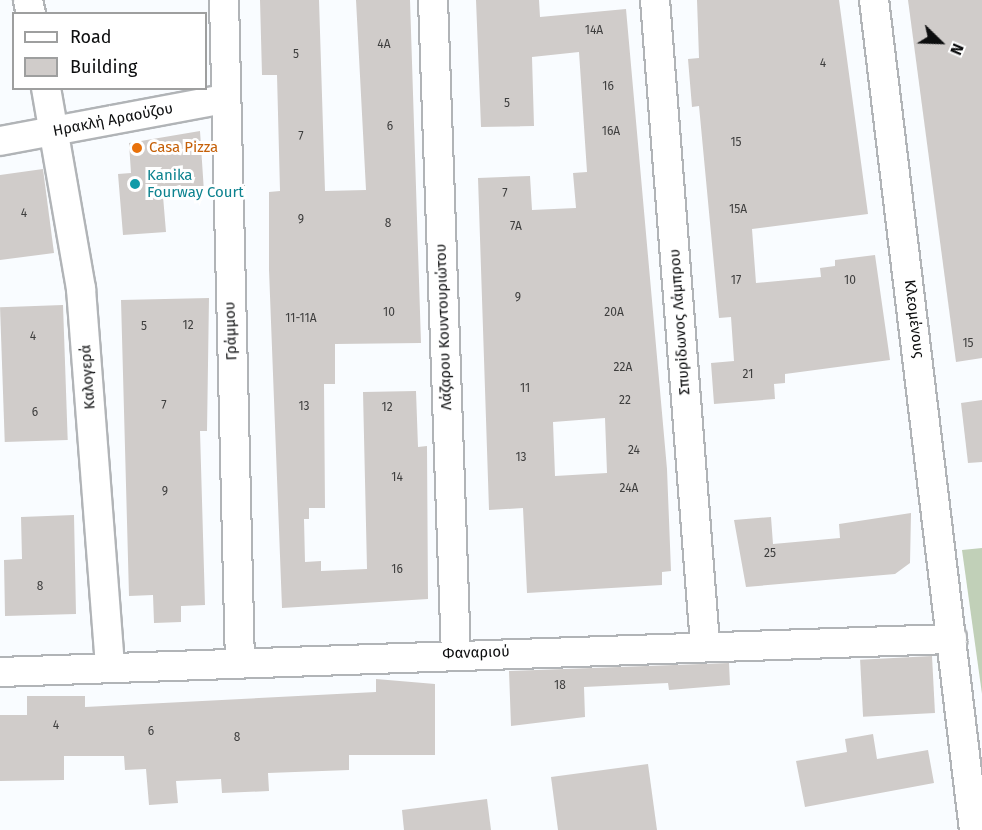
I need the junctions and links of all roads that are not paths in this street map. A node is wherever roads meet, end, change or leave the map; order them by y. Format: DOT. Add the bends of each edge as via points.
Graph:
graph roads {
  1 [pos="224,0"];
  2 [pos="433,0"];
  3 [pos="655,0"];
  4 [pos="874,0"];
  5 [pos="46,90"];
  6 [pos="225,99"];
  7 [pos="54,132"];
  8 [pos="0,141"];
  9 [pos="952,639"];
  10 [pos="705,644"];
  11 [pos="456,654"];
  12 [pos="240,662"];
  13 [pos="110,667"];
  14 [pos="0,672"];
  15 [pos="974,830"];
  1 -- 6 [label="street, Γράμμου"];
  2 -- 11 [label="street, Λάζαρου Κουντουριώτου"];
  3 -- 10 [label="street, Σπυρίδωνος Λάμπρου"];
  4 -- 9 [label="street, Κλεομένους"];
  5 -- 7 [label="street, Καλογερά"];
  6 -- 7 [label="street, Ηρακλή Αραούζου"];
  6 -- 12 [label="street, Γράμμου"];
  7 -- 8 [label="street, Ηρακλή Αραούζου"];
  7 -- 13 [label="street, Καλογερά" via="81,289"];
  9 -- 10 [label="street, Φαναριού"];
  9 -- 15 [label="street, Κλεομένους"];
  10 -- 11 [label="street, Φαναριού"];
  11 -- 12 [label="street, Φαναριού"];
  12 -- 13 [label="street, Φαναριού"];
  13 -- 14 [label="street, Φαναριού"];
}
